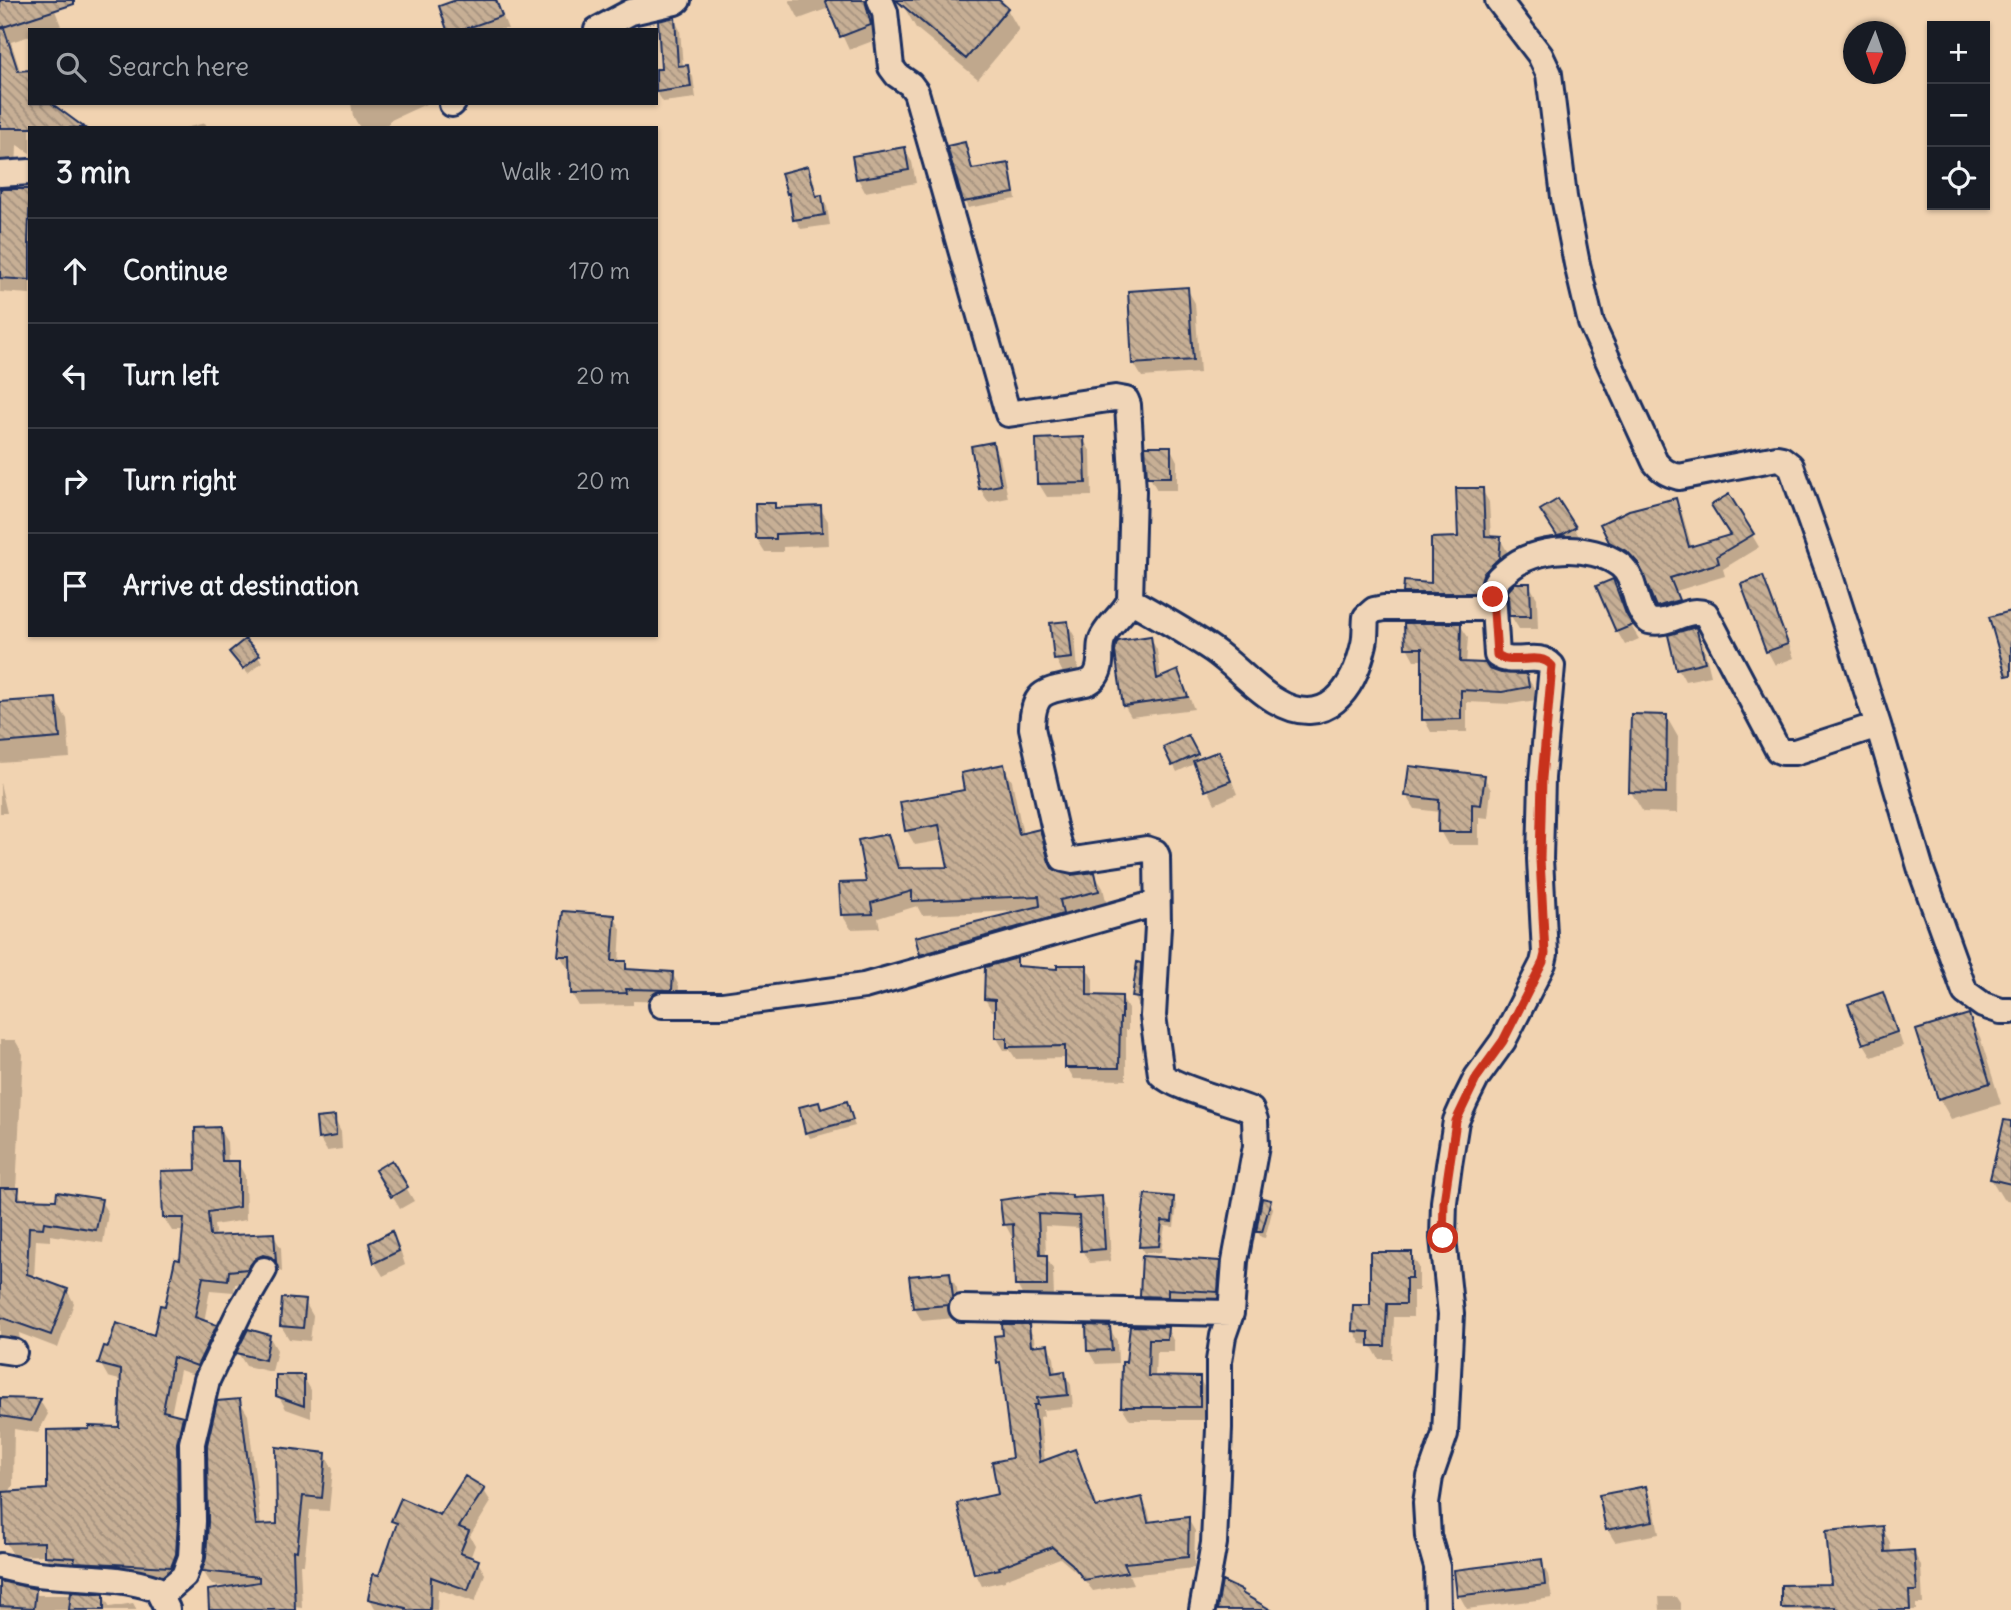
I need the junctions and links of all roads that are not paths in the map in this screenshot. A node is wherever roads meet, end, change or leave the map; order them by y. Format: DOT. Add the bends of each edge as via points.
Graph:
graph roads {
  1 [pos="678,0"];
  2 [pos="880,0"];
  3 [pos="1498,0"];
  4 [pos="601,28"];
  5 [pos="28,172"];
  6 [pos="0,174"];
  7 [pos="1130,600"];
  8 [pos="1494,608"];
  9 [pos="1878,725"];
  10 [pos="1157,903"];
  11 [pos="662,1005"];
  12 [pos="2011,1011"];
  13 [pos="264,1270"];
  14 [pos="962,1308"];
  15 [pos="1231,1313"];
  16 [pos="0,1566"];
  17 [pos="164,1603"];
  18 [pos="1202,1610"];
  19 [pos="1438,1610"];
  1 -- 4 [label="street" via="631,12"];
  2 -- 7 [label="street" via="891,67 916,92 1008,414 1126,400 1133,491"];
  3 -- 9 [label="street" via="1549,74 1564,197 1591,323 1655,462 1669,475 1679,477 1777,458 1791,466"];
  5 -- 6 [label="street"];
  7 -- 8 [label="street" via="1214,650 1274,700 1308,712 1329,706 1351,683 1364,643 1366,617 1374,610"];
  7 -- 10 [label="street" via="1103,636 1096,677 1090,683 1046,691 1037,700 1032,728 1063,858 1151,849 1157,856"];
  8 -- 9 [label="street" via="1493,587 1498,578 1524,558 1543,552 1581,551 1609,559 1628,572 1649,621 1657,623 1690,612 1706,614 1778,750 1795,752"];
  8 -- 19 [label="street" via="1497,655 1509,660 1543,659 1552,666 1540,859 1545,954 1503,1041 1477,1077 1456,1121 1444,1202 1451,1314 1445,1434 1426,1503 1427,1536 1437,1567"];
  9 -- 12 [label="street" via="1921,870 1965,992 1983,1005"];
  10 -- 11 [label="street" via="864,986 723,1005"];
  10 -- 15 [label="street" via="1153,1016 1161,1074 1169,1081 1251,1110 1255,1119 1256,1146"];
  13 -- 17 [label="street" via="206,1380 192,1443 191,1557 184,1576"];
  14 -- 15 [label="street"];
  15 -- 18 [label="street" via="1219,1361 1214,1542"];
  16 -- 17 [label="street" via="139,1583 158,1589"];
}
